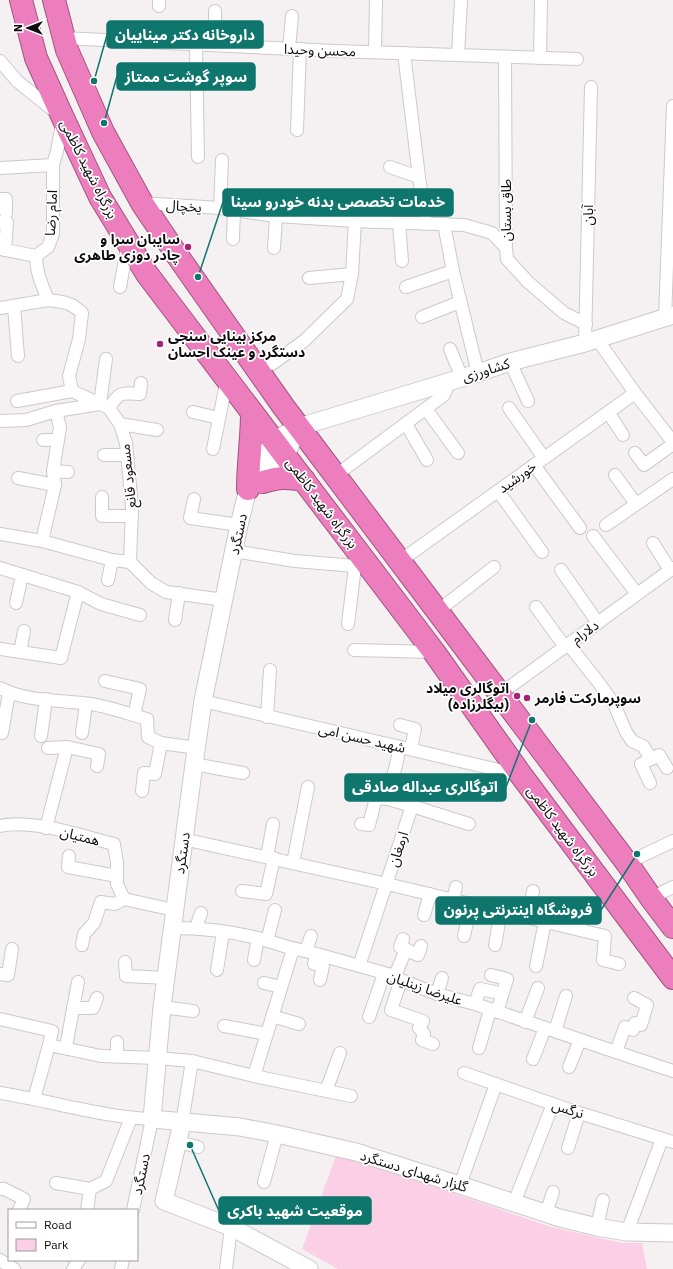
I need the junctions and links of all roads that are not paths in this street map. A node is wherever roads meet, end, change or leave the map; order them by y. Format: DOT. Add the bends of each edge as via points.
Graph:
graph roads {
  1 [pos="21,0"];
  2 [pos="54,0"];
  3 [pos="376,0"];
  4 [pos="461,0"];
  5 [pos="541,0"];
  6 [pos="215,11"];
  7 [pos="292,16"];
  8 [pos="63,38"];
  9 [pos="196,44"];
  10 [pos="214,45"];
  11 [pos="294,49"];
  12 [pos="375,52"];
  13 [pos="404,53"];
  14 [pos="458,55"];
  15 [pos="505,57"];
  16 [pos="540,58"];
  17 [pos="577,59"];
  18 [pos="0,60"];
  19 [pos="591,86"];
  20 [pos="673,106"];
  21 [pos="63,118"];
  22 [pos="297,130"];
  23 [pos="198,157"];
  24 [pos="222,160"];
  25 [pos="53,166"];
  26 [pos="390,167"];
  27 [pos="0,168"];
  28 [pos="419,177"];
  29 [pos="0,199"];
  30 [pos="374,201"];
  31 [pos="142,203"];
  32 [pos="220,208"];
  33 [pos="234,210"];
  34 [pos="276,216"];
  35 [pos="3,217"];
  36 [pos="355,222"];
  37 [pos="372,222"];
  38 [pos="399,223"];
  39 [pos="426,224"];
  40 [pos="444,224"];
  41 [pos="233,239"];
  42 [pos="128,243"];
  43 [pos="274,248"];
  44 [pos="506,248"];
  45 [pos="3,250"];
  46 [pos="36,256"];
  47 [pos="402,260"];
  48 [pos="453,271"];
  49 [pos="352,274"];
  50 [pos="308,277"];
  51 [pos="406,287"];
  52 [pos="120,288"];
  53 [pos="48,300"];
  54 [pos="460,302"];
  55 [pos="14,306"];
  56 [pos="0,308"];
  57 [pos="669,316"];
  58 [pos="422,317"];
  59 [pos="586,324"];
  60 [pos="591,341"];
  61 [pos="450,349"];
  62 [pos="18,356"];
  63 [pos="106,359"];
  64 [pos="510,362"];
  65 [pos="272,364"];
  66 [pos="478,373"];
  67 [pos="227,379"];
  68 [pos="456,379"];
  69 [pos="140,383"];
  70 [pos="72,391"];
  71 [pos="635,393"];
  72 [pos="17,401"];
  73 [pos="528,401"];
  74 [pos="104,406"];
  75 [pos="509,408"];
  76 [pos="426,409"];
  77 [pos="56,411"];
  78 [pos="193,412"];
  79 [pos="608,412"];
  80 [pos="252,413"];
  81 [pos="218,418"];
  82 [pos="0,421"];
  83 [pos="120,424"];
  84 [pos="406,424"];
  85 [pos="300,427"];
  86 [pos="157,430"];
  87 [pos="623,435"];
  88 [pos="43,440"];
  89 [pos="58,440"];
  90 [pos="673,443"];
  91 [pos="280,448"];
  92 [pos="212,449"];
  93 [pos="458,453"];
  94 [pos="636,453"];
  95 [pos="104,455"];
  96 [pos="127,455"];
  97 [pos="427,460"];
  98 [pos="539,462"];
  99 [pos="53,471"];
  100 [pos="68,472"];
  101 [pos="615,475"];
  102 [pos="336,476"];
  103 [pos="18,478"];
  104 [pos="673,479"];
  105 [pos="304,480"];
  106 [pos="55,485"];
  107 [pos="252,490"];
  108 [pos="498,491"];
  109 [pos="102,497"];
  110 [pos="194,499"];
  111 [pos="636,504"];
  112 [pos="132,516"];
  113 [pos="239,525"];
  114 [pos="606,525"];
  115 [pos="580,528"];
  116 [pos="0,534"];
  117 [pos="593,536"];
  118 [pos="42,540"];
  119 [pos="653,543"];
  120 [pos="234,551"];
  121 [pos="542,552"];
  122 [pos="112,560"];
  123 [pos="400,561"];
  124 [pos="130,562"];
  125 [pos="360,563"];
  126 [pos="494,567"];
  127 [pos="0,568"];
  128 [pos="671,569"];
  129 [pos="561,570"];
  130 [pos="22,575"];
  131 [pos="108,580"];
  132 [pos="78,592"];
  133 [pos="179,593"];
  134 [pos="637,594"];
  135 [pos="224,600"];
  136 [pos="16,603"];
  137 [pos="536,607"];
  138 [pos="438,611"];
  139 [pos="140,615"];
  140 [pos="175,620"];
  141 [pos="598,623"];
  142 [pos="348,624"];
  143 [pos="24,631"];
  144 [pos="566,646"];
  145 [pos="0,649"];
  146 [pos="354,650"];
  147 [pos="20,652"];
  148 [pos="434,652"];
  149 [pos="270,670"];
  150 [pos="105,681"];
  151 [pos="5,691"];
  152 [pos="500,694"];
  153 [pos="46,699"];
  154 [pos="203,701"];
  155 [pos="86,704"];
  156 [pos="134,716"];
  157 [pos="267,717"];
  158 [pos="400,725"];
  159 [pos="2,733"];
  160 [pos="82,733"];
  161 [pos="41,736"];
  162 [pos="161,743"];
  163 [pos="67,747"];
  164 [pos="48,748"];
  165 [pos="406,748"];
  166 [pos="195,756"];
  167 [pos="651,759"];
  168 [pos="96,766"];
  169 [pos="668,768"];
  170 [pos="243,773"];
  171 [pos="521,775"];
  172 [pos="650,783"];
  173 [pos="308,787"];
  174 [pos="142,791"];
  175 [pos="388,799"];
  176 [pos="412,806"];
  177 [pos="273,824"];
  178 [pos="361,824"];
  179 [pos="469,824"];
  180 [pos="5,825"];
  181 [pos="46,828"];
  182 [pos="184,839"];
  183 [pos="673,841"];
  184 [pos="69,856"];
  185 [pos="270,857"];
  186 [pos="293,862"];
  187 [pos="627,863"];
  188 [pos="117,876"];
  189 [pos="387,884"];
  190 [pos="456,886"];
  191 [pos="673,887"];
  192 [pos="242,891"];
  193 [pos="533,891"];
  194 [pos="430,894"];
  195 [pos="651,898"];
  196 [pos="124,899"];
  197 [pos="453,900"];
  198 [pos="471,904"];
  199 [pos="174,910"];
  200 [pos="275,910"];
  201 [pos="501,911"];
  202 [pos="201,913"];
  203 [pos="424,915"];
  204 [pos="527,917"];
  205 [pos="545,922"];
  206 [pos="673,927"];
  207 [pos="172,928"];
  208 [pos="196,928"];
  209 [pos="223,932"];
  210 [pos="311,936"];
  211 [pos="464,936"];
  212 [pos="263,939"];
  213 [pos="82,945"];
  214 [pos="421,946"];
  215 [pos="495,946"];
  216 [pos="12,949"];
  217 [pos="294,949"];
  218 [pos="311,952"];
  219 [pos="254,960"];
  220 [pos="125,962"];
  221 [pos="619,964"];
  222 [pos="359,966"];
  223 [pos="536,966"];
  224 [pos="217,970"];
  225 [pos="0,974"];
  226 [pos="491,975"];
  227 [pos="393,977"];
  228 [pos="166,978"];
  229 [pos="442,978"];
  230 [pos="673,978"];
  231 [pos="320,980"];
  232 [pos="78,982"];
  233 [pos="264,983"];
  234 [pos="281,987"];
  235 [pos="538,988"];
  236 [pos="495,992"];
  237 [pos="437,994"];
  238 [pos="566,996"];
  239 [pos="97,998"];
  240 [pos="634,998"];
  241 [pos="475,1004"];
  242 [pos="162,1007"];
  243 [pos="73,1008"];
  244 [pos="193,1011"];
  245 [pos="493,1011"];
  246 [pos="272,1016"];
  247 [pos="369,1017"];
  248 [pos="0,1019"];
  249 [pos="525,1022"];
  250 [pos="299,1024"];
  251 [pos="224,1026"];
  252 [pos="550,1030"];
  253 [pos="267,1034"];
  254 [pos="580,1040"];
  255 [pos="117,1042"];
  256 [pos="433,1044"];
  257 [pos="49,1045"];
  258 [pos="66,1047"];
  259 [pos="479,1048"];
  260 [pos="616,1052"];
  261 [pos="340,1053"];
  262 [pos="117,1055"];
  263 [pos="157,1058"];
  264 [pos="533,1058"];
  265 [pos="192,1061"];
  266 [pos="569,1067"];
  267 [pos="673,1070"];
  268 [pos="464,1073"];
  269 [pos="254,1076"];
  270 [pos="496,1084"];
  271 [pos="326,1091"];
  272 [pos="0,1094"];
  273 [pos="351,1096"];
  274 [pos="34,1099"];
  275 [pos="552,1104"];
  276 [pos="579,1113"];
  277 [pos="131,1118"];
  278 [pos="152,1119"];
  279 [pos="182,1123"];
  280 [pos="277,1134"];
  281 [pos="667,1140"];
  282 [pos="178,1142"];
  283 [pos="198,1147"];
  284 [pos="568,1148"];
  285 [pos="264,1182"];
  286 [pos="56,1183"];
  287 [pos="460,1185"];
  288 [pos="0,1189"];
  289 [pos="90,1189"];
  290 [pos="552,1192"];
  291 [pos="603,1200"];
  292 [pos="514,1203"];
  293 [pos="19,1209"];
  294 [pos="87,1209"];
  295 [pos="133,1209"];
  296 [pos="546,1214"];
  297 [pos="231,1227"];
  298 [pos="598,1227"];
  299 [pos="627,1232"];
  300 [pos="673,1233"];
  301 [pos="0,1260"];
  302 [pos="14,1269"];
  303 [pos="226,1269"];
  304 [pos="309,1269"];
  1 -- 21 [label="highway, بزرگراه شهید کاظمی" via="36,58"];
  2 -- 8 [label="highway, بزرگراه شهید کاظمی"];
  3 -- 12 [label="street"];
  4 -- 14 [label="street"];
  5 -- 16 [label="street"];
  6 -- 10 [label="street"];
  7 -- 11 [label="street"];
  8 -- 9 [label="street, محسن وحیدا"];
  8 -- 31 [label="highway, بزرگراه شهید کاظمی" via="103,132"];
  9 -- 10 [label="street, محسن وحیدا"];
  9 -- 23 [label="street"];
  10 -- 11 [label="street, محسن وحیدا"];
  11 -- 12 [label="street, محسن وحیدا"];
  11 -- 22 [label="street"];
  12 -- 13 [label="street, محسن وحیدا"];
  13 -- 14 [label="street, محسن وحیدا"];
  13 -- 28 [label="street"];
  14 -- 15 [label="street, محسن وحیدا"];
  15 -- 16 [label="street, محسن وحیدا"];
  15 -- 44 [label="street, طاق بستان"];
  16 -- 17 [label="street, محسن وحیدا"];
  18 -- 21 [label="street" via="17,81"];
  19 -- 59 [label="street, آبان"];
  20 -- 57 [label="street"];
  21 -- 25 [label="street, امام رضا"];
  21 -- 42 [label="highway, بزرگراه شهید کاظمی" via="100,197"];
  24 -- 32 [label="street"];
  25 -- 27 [label="street"];
  25 -- 46 [label="street, امام رضا" via="53,234 48,248"];
  26 -- 28 [label="street"];
  28 -- 39 [label="street"];
  29 -- 35 [label="street" via="6,199"];
  30 -- 37 [label="street"];
  31 -- 32 [label="street, یخچال"];
  31 -- 85 [label="highway, بزرگراه شهید کاظمی"];
  32 -- 33 [label="street, یخچال"];
  33 -- 34 [label="street, یخچال"];
  33 -- 41 [label="street"];
  34 -- 36 [label="street, یخچال"];
  34 -- 43 [label="street"];
  35 -- 45 [label="street" via="7,222"];
  36 -- 37 [label="street, یخچال"];
  36 -- 49 [label="street"];
  37 -- 38 [label="street, یخچال"];
  38 -- 39 [label="street, یخچال"];
  38 -- 47 [label="street"];
  39 -- 40 [label="street, یخچال"];
  40 -- 44 [label="street, یخچال" via="464,225 492,233"];
  40 -- 48 [label="street"];
  42 -- 52 [label="street"];
  42 -- 67 [label="highway, بزرگراه شهید کاظمی" via="147,274"];
  44 -- 59 [label="street, طاق بستان" via="507,259 528,282 564,314"];
  45 -- 46 [label="street"];
  46 -- 53 [label="street, امام رضا" via="39,278"];
  48 -- 51 [label="street"];
  48 -- 54 [label="street"];
  49 -- 50 [label="street"];
  49 -- 65 [label="street" via="347,299 304,341"];
  53 -- 55 [label="street"];
  53 -- 70 [label="street" via="75,306 82,313 79,339 69,376"];
  54 -- 58 [label="street"];
  54 -- 66 [label="street"];
  55 -- 56 [label="street"];
  55 -- 62 [label="street"];
  57 -- 60 [label="street, کشاورزی"];
  59 -- 60 [label="street, آبان"];
  60 -- 64 [label="street, کشاورزی"];
  60 -- 71 [label="street"];
  61 -- 68 [label="street"];
  63 -- 74 [label="street"];
  64 -- 66 [label="street, کشاورزی"];
  64 -- 73 [label="street"];
  66 -- 68 [label="street, کشاورزی"];
  67 -- 80 [label="highway, بزرگراه شهید کاظمی"];
  67 -- 81 [label="street"];
  68 -- 76 [label="street" via="444,395"];
  68 -- 85 [label="street, کشاورزی"];
  69 -- 74 [label="street" via="140,394 124,393"];
  70 -- 72 [label="street"];
  70 -- 74 [label="street"];
  71 -- 79 [label="street, خورشید"];
  71 -- 90 [label="street"];
  74 -- 77 [label="street"];
  74 -- 83 [label="street, مسعود قانع"];
  75 -- 98 [label="street"];
  76 -- 84 [label="street"];
  76 -- 93 [label="street"];
  77 -- 82 [label="street" via="26,420"];
  77 -- 89 [label="street" via="60,427"];
  78 -- 81 [label="street"];
  79 -- 87 [label="street"];
  79 -- 98 [label="street, خورشید"];
  80 -- 91 [label="highway, بزرگراه شهید کاظمی"];
  80 -- 107 [label="highway" via="248,464"];
  81 -- 92 [label="street"];
  83 -- 86 [label="street"];
  83 -- 96 [label="street, مسعود قانع"];
  84 -- 97 [label="street"];
  84 -- 102 [label="street"];
  85 -- 91 [label="street, دستگرد"];
  85 -- 102 [label="highway, بزرگراه شهید کاظمی"];
  88 -- 89 [label="street"];
  89 -- 99 [label="street"];
  90 -- 94 [label="street" via="644,465"];
  91 -- 105 [label="highway, بزرگراه شهید کاظمی"];
  91 -- 107 [label="street, دستگرد" via="262,459"];
  95 -- 96 [label="street"];
  96 -- 112 [label="street, مسعود قانع"];
  98 -- 108 [label="street, خورشید"];
  98 -- 115 [label="street"];
  99 -- 100 [label="street"];
  99 -- 106 [label="street"];
  101 -- 111 [label="street"];
  102 -- 123 [label="highway, بزرگراه شهید کاظمی"];
  103 -- 106 [label="street"];
  104 -- 111 [label="street"];
  105 -- 107 [label="highway" via="278,478"];
  105 -- 125 [label="highway, بزرگراه شهید کاظمی"];
  106 -- 118 [label="street"];
  107 -- 113 [label="street, دستگرد"];
  108 -- 121 [label="street"];
  108 -- 123 [label="street, خورشید"];
  109 -- 112 [label="street" via="102,516"];
  110 -- 113 [label="street" via="190,518"];
  111 -- 114 [label="street"];
  112 -- 124 [label="street, مسعود قانع"];
  113 -- 120 [label="street, دستگرد"];
  116 -- 118 [label="street"];
  117 -- 134 [label="street"];
  118 -- 122 [label="street"];
  119 -- 128 [label="street, دلارام"];
  120 -- 125 [label="street" via="295,561"];
  120 -- 135 [label="street, دستگرد"];
  122 -- 124 [label="street"];
  122 -- 131 [label="street"];
  123 -- 138 [label="highway, بزرگراه شهید کاظمی"];
  124 -- 133 [label="street" via="151,583 166,592"];
  125 -- 142 [label="street"];
  125 -- 148 [label="highway, بزرگراه شهید کاظمی"];
  126 -- 138 [label="street"];
  127 -- 130 [label="street"];
  128 -- 134 [label="street, دلارام"];
  129 -- 141 [label="street"];
  130 -- 132 [label="street"];
  130 -- 136 [label="street"];
  132 -- 139 [label="street" via="101,604"];
  132 -- 147 [label="street" via="61,658"];
  133 -- 135 [label="street"];
  133 -- 140 [label="street"];
  134 -- 141 [label="street, دلارام"];
  135 -- 154 [label="street, دستگرد"];
  137 -- 144 [label="street"];
  138 -- 152 [label="highway, بزرگراه شهید کاظمی"];
  141 -- 144 [label="street, دلارام"];
  143 -- 147 [label="street"];
  144 -- 152 [label="street, دلارام"];
  144 -- 167 [label="street" via="614,704 632,741 643,746"];
  145 -- 147 [label="street"];
  146 -- 148 [label="street"];
  148 -- 171 [label="highway, بزرگراه شهید کاظمی"];
  149 -- 157 [label="street"];
  150 -- 156 [label="street" via="140,689"];
  151 -- 153 [label="street"];
  151 -- 159 [label="street"];
  152 -- 187 [label="highway, بزرگراه شهید کاظمی"];
  153 -- 155 [label="street"];
  153 -- 161 [label="street"];
  154 -- 157 [label="street, شهید حسن امی"];
  154 -- 166 [label="street, دستگرد"];
  155 -- 156 [label="street"];
  155 -- 160 [label="street"];
  156 -- 162 [label="street" via="148,719 148,737"];
  157 -- 165 [label="street, شهید حسن امی"];
  158 -- 165 [label="street" via="415,728"];
  162 -- 166 [label="street"];
  162 -- 174 [label="street" via="155,774 144,773"];
  163 -- 164 [label="street"];
  163 -- 168 [label="street" via="98,754"];
  163 -- 181 [label="street"];
  165 -- 171 [label="street, شهید حسن امی"];
  165 -- 175 [label="street"];
  166 -- 170 [label="street"];
  166 -- 182 [label="street, دستگرد"];
  167 -- 169 [label="street" via="659,754"];
  167 -- 172 [label="street" via="641,764"];
  171 -- 230 [label="highway, بزرگراه شهید کاظمی"];
  173 -- 186 [label="street"];
  175 -- 176 [label="street"];
  175 -- 178 [label="street" via="376,798 369,825"];
  176 -- 179 [label="street"];
  176 -- 189 [label="street, ارمغان"];
  177 -- 185 [label="street"];
  180 -- 181 [label="street, همتیان"];
  181 -- 188 [label="street, همتیان" via="114,844"];
  182 -- 185 [label="street"];
  182 -- 199 [label="street, دستگرد"];
  183 -- 187 [label="street"];
  184 -- 188 [label="street" via="68,867"];
  185 -- 186 [label="street"];
  185 -- 192 [label="street" via="266,894"];
  186 -- 189 [label="street"];
  187 -- 195 [label="highway, بزرگراه شهید کاظمی"];
  188 -- 196 [label="street, همتیان" via="117,884"];
  189 -- 194 [label="street"];
  189 -- 222 [label="street, ارمغان"];
  190 -- 197 [label="street"];
  191 -- 195 [label="street"];
  193 -- 204 [label="street"];
  194 -- 197 [label="street"];
  194 -- 203 [label="street"];
  195 -- 206 [label="highway, بزرگراه شهید کاظمی"];
  196 -- 199 [label="street"];
  196 -- 213 [label="street" via="115,904 100,902 94,923 84,934"];
  197 -- 198 [label="street"];
  198 -- 201 [label="street" via="489,903"];
  198 -- 211 [label="street"];
  199 -- 207 [label="street, دستگرد"];
  200 -- 212 [label="street"];
  201 -- 204 [label="street"];
  201 -- 215 [label="street"];
  202 -- 208 [label="street"];
  204 -- 205 [label="street"];
  205 -- 221 [label="street" via="605,936 603,960"];
  205 -- 223 [label="street"];
  207 -- 208 [label="street, علیرضا زینلیان"];
  207 -- 228 [label="street, دستگرد"];
  208 -- 209 [label="street, علیرضا زینلیان"];
  209 -- 212 [label="street, علیرضا زینلیان"];
  209 -- 224 [label="street"];
  210 -- 218 [label="street"];
  212 -- 217 [label="street, علیرضا زینلیان"];
  212 -- 219 [label="street"];
  214 -- 227 [label="street" via="418,955 404,944"];
  216 -- 225 [label="street" via="8,975"];
  217 -- 218 [label="street, علیرضا زینلیان"];
  217 -- 234 [label="street"];
  218 -- 222 [label="street, علیرضا زینلیان"];
  218 -- 231 [label="street" via="314,964 323,966"];
  220 -- 228 [label="street" via="126,976"];
  222 -- 227 [label="street, علیرضا زینلیان"];
  226 -- 245 [label="street" via="507,979"];
  227 -- 237 [label="street, علیرضا زینلیان"];
  227 -- 247 [label="street"];
  227 -- 256 [label="street" via="391,1010 423,1021 419,1028 424,1034 422,1040"];
  228 -- 242 [label="street, دستگرد"];
  229 -- 237 [label="street"];
  232 -- 243 [label="street"];
  233 -- 234 [label="street"];
  234 -- 246 [label="street"];
  235 -- 249 [label="street"];
  236 -- 241 [label="street" via="480,989"];
  237 -- 241 [label="street, علیرضا زینلیان"];
  238 -- 252 [label="street"];
  239 -- 243 [label="street" via="93,1008"];
  240 -- 260 [label="street" via="647,1005 641,1025 635,1023 634,1030 625,1027"];
  241 -- 245 [label="street, علیرضا زینلیان"];
  242 -- 244 [label="street"];
  242 -- 263 [label="street, دستگرد"];
  243 -- 258 [label="street"];
  245 -- 249 [label="street, علیرضا زینلیان"];
  245 -- 259 [label="street"];
  246 -- 250 [label="street"];
  246 -- 253 [label="street"];
  248 -- 257 [label="street" via="52,1031"];
  249 -- 252 [label="street, علیرضا زینلیان"];
  251 -- 253 [label="street"];
  252 -- 254 [label="street, علیرضا زینلیان"];
  252 -- 264 [label="street"];
  253 -- 269 [label="street"];
  254 -- 260 [label="street, علیرضا زینلیان"];
  254 -- 266 [label="street"];
  255 -- 262 [label="street"];
  257 -- 258 [label="street"];
  257 -- 274 [label="street"];
  258 -- 262 [label="street" via="101,1056"];
  260 -- 267 [label="street, علیرضا زینلیان"];
  261 -- 271 [label="street"];
  262 -- 263 [label="street"];
  263 -- 265 [label="street"];
  263 -- 278 [label="street, دستگرد"];
  265 -- 269 [label="street"];
  265 -- 279 [label="street"];
  268 -- 270 [label="street, نرگس"];
  269 -- 271 [label="street"];
  270 -- 275 [label="street, نرگس"];
  270 -- 287 [label="street"];
  271 -- 273 [label="street"];
  272 -- 274 [label="street"];
  274 -- 277 [label="street"];
  275 -- 276 [label="street, نرگس"];
  275 -- 292 [label="street"];
  276 -- 281 [label="street, نرگس"];
  276 -- 284 [label="street"];
  277 -- 278 [label="street"];
  277 -- 289 [label="street" via="106,1181"];
  278 -- 279 [label="street, گلزار شهدای دستگرد"];
  278 -- 295 [label="street, دستگرد"];
  279 -- 280 [label="street, گلزار شهدای دستگرد"];
  279 -- 282 [label="street"];
  280 -- 285 [label="street"];
  280 -- 287 [label="street, گلزار شهدای دستگرد" via="356,1152"];
  281 -- 299 [label="street"];
  282 -- 283 [label="street"];
  282 -- 297 [label="street, دستگرد" via="164,1201"];
  286 -- 289 [label="street"];
  287 -- 292 [label="street, گلزار شهدای دستگرد"];
  288 -- 293 [label="street" via="24,1199"];
  289 -- 294 [label="street"];
  290 -- 296 [label="street"];
  291 -- 298 [label="street"];
  292 -- 296 [label="street, گلزار شهدای دستگرد"];
  296 -- 298 [label="street, گلزار شهدای دستگرد"];
  297 -- 303 [label="street"];
  297 -- 304 [label="street, دستگرد"];
  298 -- 299 [label="street, گلزار شهدای دستگرد"];
  299 -- 300 [label="street, گلزار شهدای دستگرد"];
  301 -- 302 [label="street"];
}
